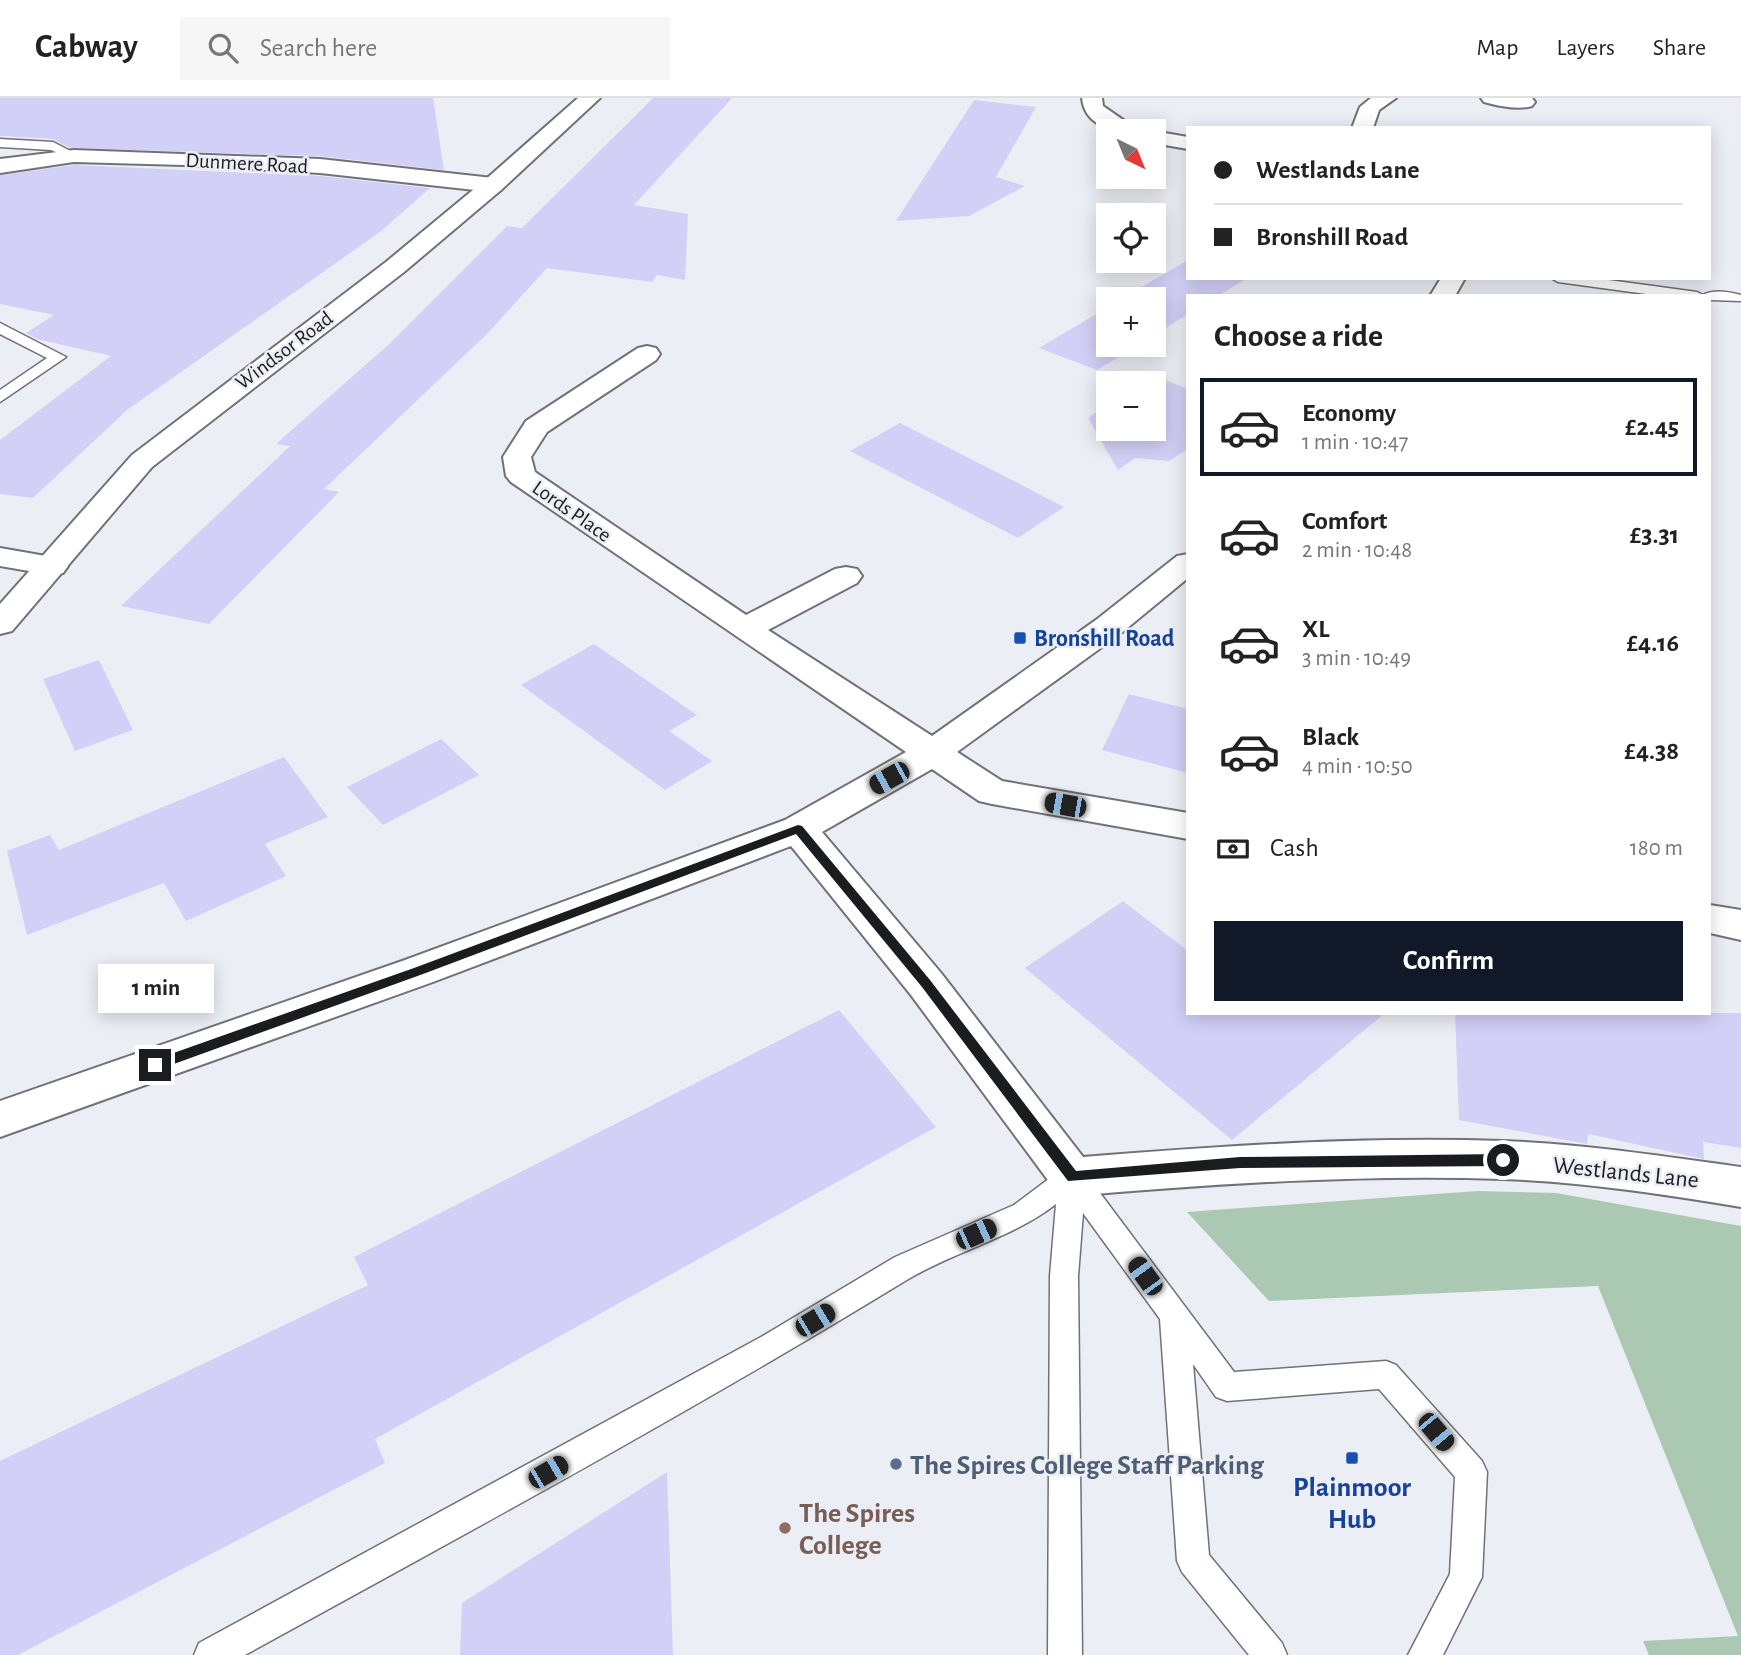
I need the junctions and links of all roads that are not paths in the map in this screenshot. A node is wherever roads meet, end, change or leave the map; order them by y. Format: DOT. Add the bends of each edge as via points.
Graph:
graph roads {
  1 [pos="590,98"];
  2 [pos="1092,98"];
  3 [pos="1385,98"];
  4 [pos="1491,98"];
  5 [pos="1524,106"];
  6 [pos="1107,119"];
  7 [pos="1363,126"];
  8 [pos="1166,139"];
  9 [pos="0,143"];
  10 [pos="1186,143"];
  11 [pos="74,156"];
  12 [pos="0,166"];
  13 [pos="493,185"];
  14 [pos="1573,280"];
  15 [pos="1682,294"];
  16 [pos="1711,296"];
  17 [pos="1736,298"];
  18 [pos="0,328"];
  19 [pos="647,355"];
  20 [pos="0,397"];
  21 [pos="0,557"];
  22 [pos="1186,565"];
  23 [pos="52,566"];
  24 [pos="846,576"];
  25 [pos="0,624"];
  26 [pos="744,629"];
  27 [pos="934,752"];
  28 [pos="1186,826"];
  29 [pos="798,829"];
  30 [pos="1711,919"];
  31 [pos="1741,925"];
  32 [pos="0,1119"];
  33 [pos="1073,1177"];
  34 [pos="1741,1186"];
  35 [pos="1174,1315"];
  36 [pos="771,1347"];
  37 [pos="211,1655"];
  38 [pos="1065,1655"];
  39 [pos="1270,1655"];
  40 [pos="1425,1655"];
  1 -- 13 [label="street, Windsor Road"];
  2 -- 6 [label="street" via="1093,108"];
  3 -- 7 [label="street" via="1370,107"];
  4 -- 5 [label="street"];
  8 -- 10 [label="street"];
  9 -- 11 [label="lane" via="53,146"];
  11 -- 12 [label="street, Dunmere Road"];
  11 -- 13 [label="street, Dunmere Road" via="320,166"];
  13 -- 23 [label="street, Windsor Road" via="395,267 142,461"];
  14 -- 15 [label="lane"];
  16 -- 17 [label="lane"];
  18 -- 20 [label="lane" via="58,356"];
  19 -- 26 [label="street, Lords Place" via="536,427 517,457 521,476"];
  21 -- 23 [label="street"];
  22 -- 27 [label="street" via="1108,627"];
  23 -- 25 [label="street, Windsor Road"];
  24 -- 26 [label="street"];
  26 -- 27 [label="street, Lords Place"];
  27 -- 28 [label="street, Lords Place" via="992,792"];
  27 -- 29 [label="street"];
  29 -- 32 [label="street" via="419,971"];
  29 -- 33 [label="street" via="926,984"];
  30 -- 31 [label="street"];
  33 -- 34 [label="street, Westlands Lane" via="1240,1163 1503,1160 1618,1169"];
  33 -- 35 [label="lane"];
  33 -- 36 [label="lane" via="1024,1213 905,1266"];
  33 -- 38 [label="lane" via="1064,1276"];
  35 -- 39 [label="lane" via="1193,1561"];
  35 -- 40 [label="lane" via="1227,1387 1386,1375 1471,1472 1466,1577"];
  36 -- 37 [label="lane"];
}
